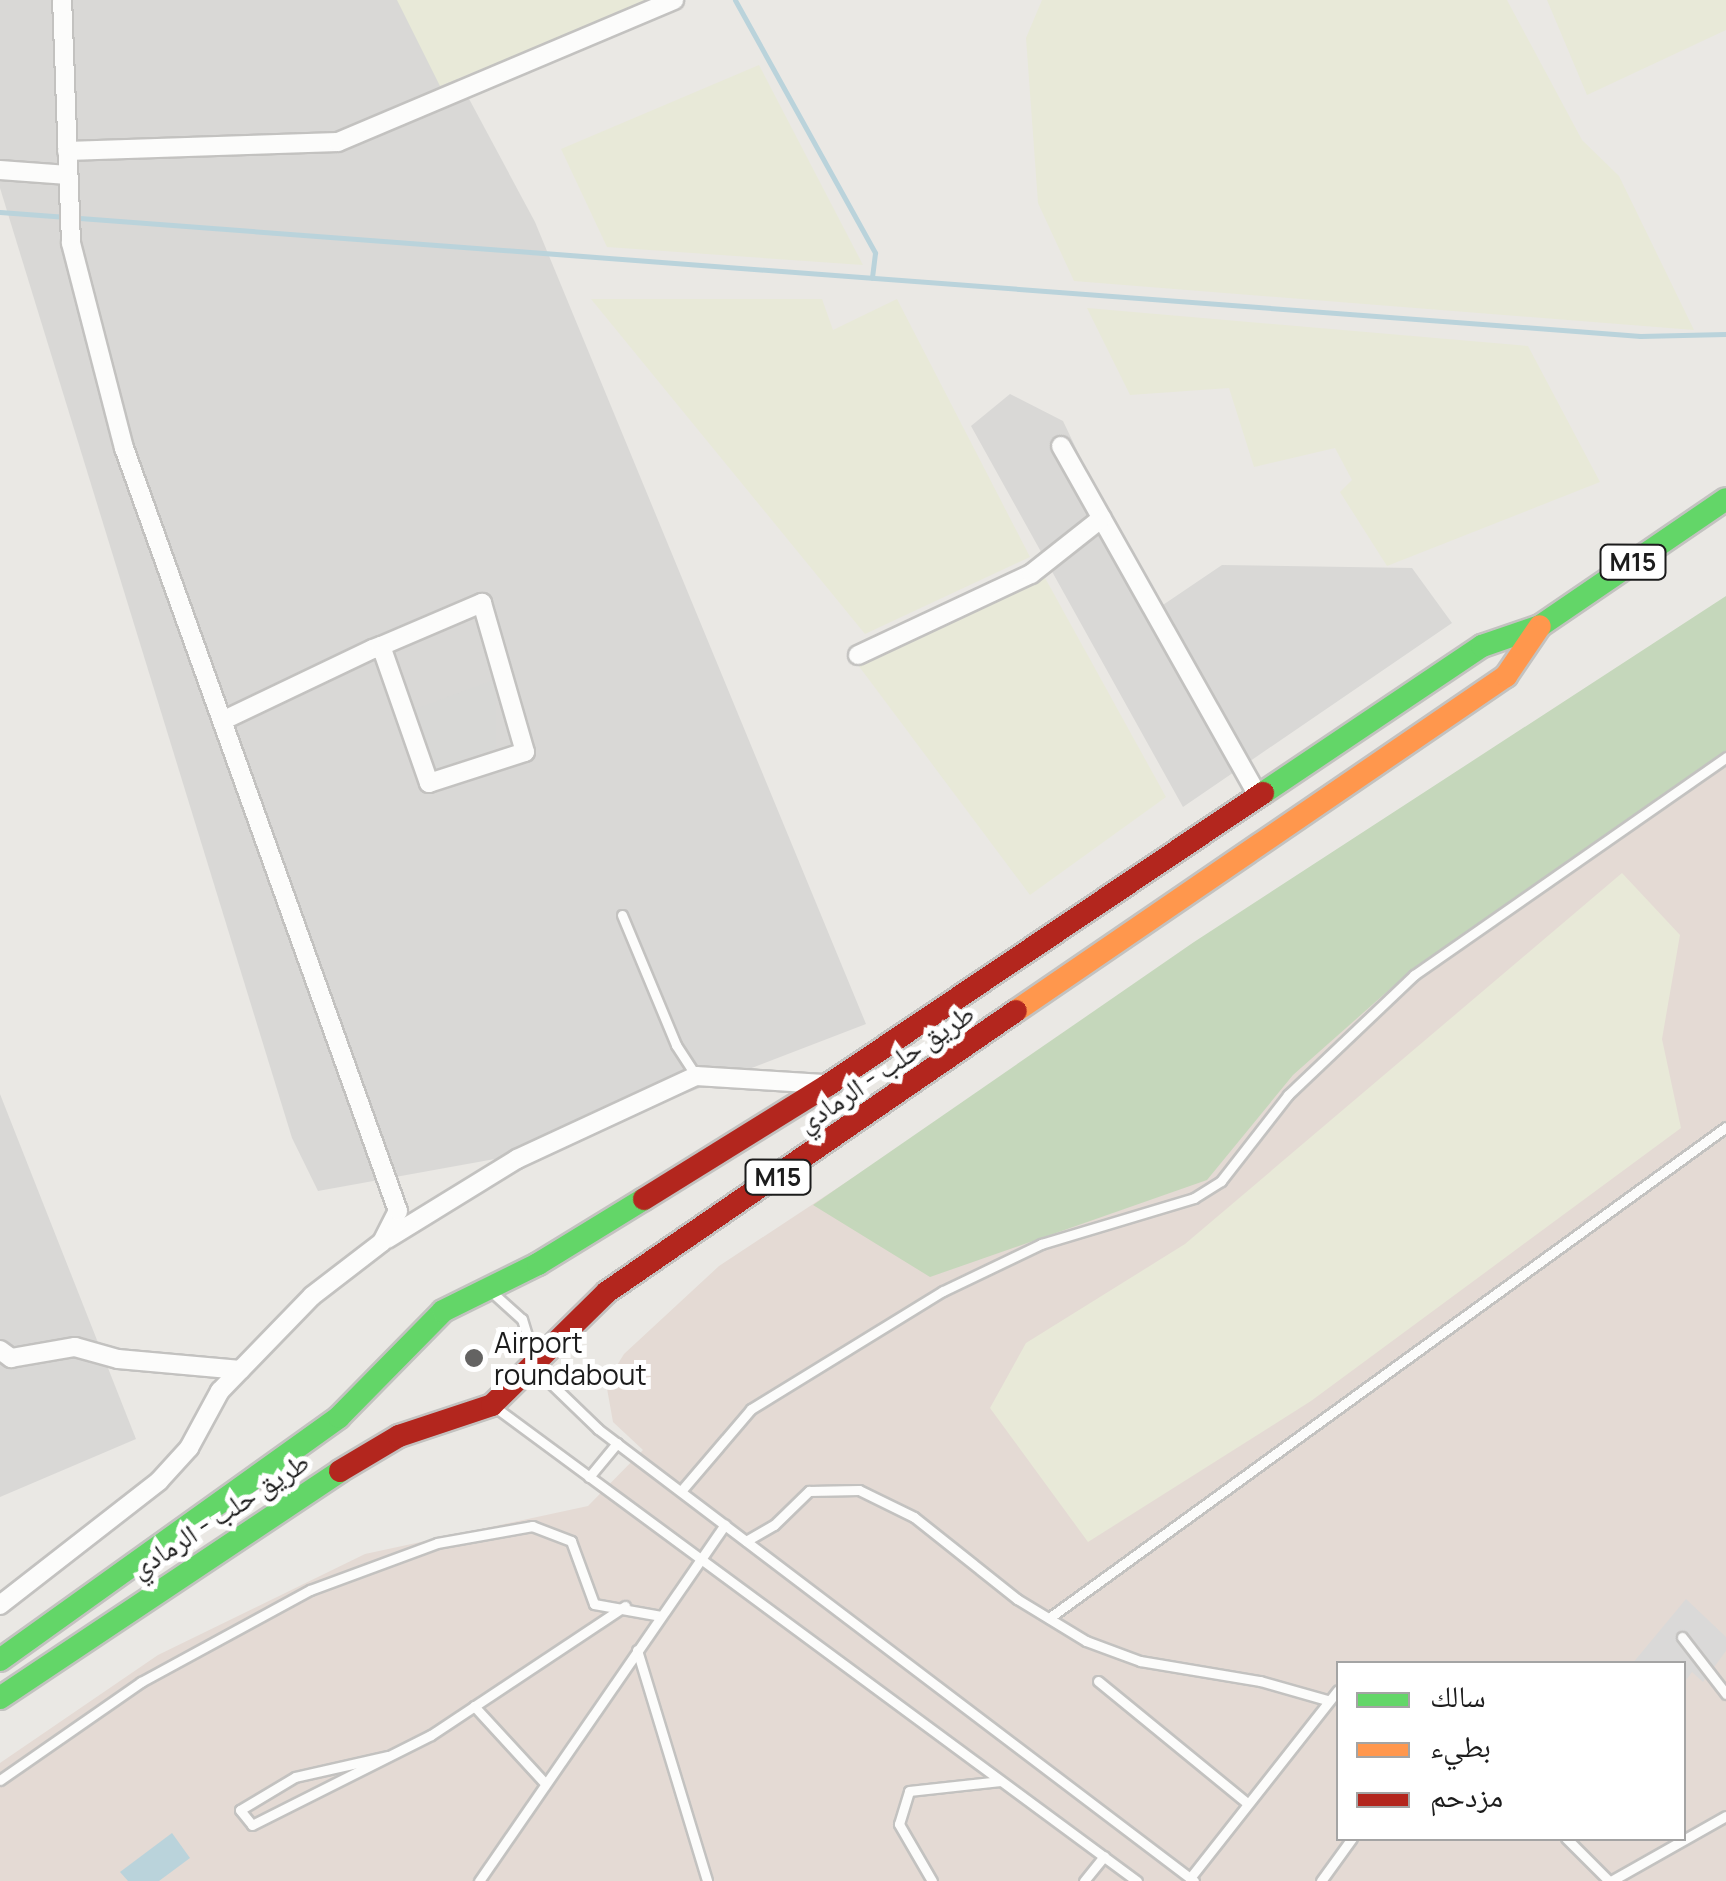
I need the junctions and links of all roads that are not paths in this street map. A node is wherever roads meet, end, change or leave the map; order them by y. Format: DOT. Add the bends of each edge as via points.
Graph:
graph roads {
  1 [pos="62,0"];
  2 [pos="674,0"];
  3 [pos="68,151"];
  4 [pos="0,170"];
  5 [pos="68,175"];
  6 [pos="1061,446"];
  7 [pos="1726,499"];
  8 [pos="1102,518"];
  9 [pos="1540,626"];
  10 [pos="382,646"];
  11 [pos="858,654"];
  12 [pos="224,720"];
  13 [pos="1726,757"];
  14 [pos="1258,796"];
  15 [pos="622,915"];
  16 [pos="696,1076"];
  17 [pos="828,1085"];
  18 [pos="1726,1127"];
  19 [pos="382,1242"];
  20 [pos="486,1289"];
  21 [pos="0,1350"];
  22 [pos="535,1368"];
  23 [pos="241,1370"];
  24 [pos="492,1405"];
  25 [pos="617,1443"];
  26 [pos="590,1477"];
  27 [pos="681,1491"];
  28 [pos="725,1525"];
  29 [pos="746,1541"];
  30 [pos="701,1559"];
  31 [pos="627,1604"];
  32 [pos="0,1605"];
  33 [pos="661,1616"];
  34 [pos="1048,1618"];
  35 [pos="1682,1637"];
  36 [pos="637,1650"];
  37 [pos="0,1660"];
  38 [pos="1098,1681"];
  39 [pos="1336,1692"];
  40 [pos="1726,1694"];
  41 [pos="0,1698"];
  42 [pos="1327,1700"];
  43 [pos="474,1706"];
  44 [pos="388,1756"];
  45 [pos="0,1780"];
  46 [pos="1002,1781"];
  47 [pos="543,1782"];
  48 [pos="1247,1803"];
  49 [pos="1726,1816"];
  50 [pos="1686,1838"];
  51 [pos="1350,1841"];
  52 [pos="1569,1841"];
  53 [pos="1681,1841"];
  54 [pos="1104,1856"];
  55 [pos="478,1879"];
  56 [pos="1192,1880"];
  57 [pos="707,1881"];
  58 [pos="932,1881"];
  59 [pos="1084,1881"];
  60 [pos="1137,1881"];
  61 [pos="1321,1881"];
  62 [pos="1610,1881"];
  1 -- 3 [label="street"];
  2 -- 3 [label="street" via="338,142"];
  3 -- 5 [label="street"];
  4 -- 5 [label="street"];
  5 -- 12 [label="street" via="71,243 124,448"];
  6 -- 8 [label="street"];
  7 -- 9 [label="highway, طريق حلب - الرمادي / M15"];
  8 -- 11 [label="street" via="1031,574"];
  8 -- 14 [label="street"];
  9 -- 14 [label="highway, طريق حلب - الرمادي / M15" via="1482,646"];
  9 -- 22 [label="highway, طريق حلب - الرمادي / M15" via="1506,676 606,1292"];
  10 -- 10 [label="street" via="429,783 525,752 482,603"];
  10 -- 12 [label="street"];
  12 -- 19 [label="street" via="398,1211"];
  13 -- 27 [label="lane" via="1414,975 1288,1095 1220,1181 1194,1198 1041,1244 944,1291 751,1409"];
  14 -- 17 [label="highway, طريق حلب - الرمادي / M15"];
  15 -- 16 [label="lane" via="676,1046"];
  16 -- 17 [label="street"];
  16 -- 19 [label="street" via="516,1159"];
  17 -- 20 [label="highway, طريق حلب - الرمادي / M15"];
  18 -- 34 [label="lane"];
  19 -- 23 [label="street" via="312,1296"];
  20 -- 22 [label="lane" via="522,1319"];
  20 -- 37 [label="highway, طريق حلب - الرمادي / M15" via="422,1326 340,1416"];
  21 -- 23 [label="street" via="11,1358 75,1346 118,1359"];
  22 -- 24 [label="highway, طريق حلب - الرمادي / M15"];
  22 -- 25 [label="lane"];
  23 -- 32 [label="street" via="159,1481"];
  24 -- 26 [label="lane"];
  24 -- 41 [label="highway, طريق حلب - الرمادي / M15" via="399,1436 361,1457"];
  25 -- 26 [label="lane"];
  25 -- 27 [label="lane"];
  26 -- 30 [label="lane"];
  27 -- 28 [label="lane"];
  28 -- 29 [label="lane"];
  28 -- 30 [label="lane"];
  29 -- 34 [label="lane" via="774,1526 809,1491 859,1490 914,1517"];
  29 -- 56 [label="lane"];
  30 -- 33 [label="lane"];
  30 -- 46 [label="lane"];
  31 -- 33 [label="lane"];
  31 -- 43 [label="lane"];
  31 -- 45 [label="lane" via="594,1604 571,1541 532,1526 436,1544 310,1590 141,1682"];
  33 -- 36 [label="lane"];
  34 -- 42 [label="lane" via="1086,1641 1140,1660"];
  35 -- 40 [label="lane"];
  36 -- 47 [label="lane"];
  36 -- 57 [label="lane"];
  38 -- 48 [label="lane"];
  39 -- 42 [label="lane"];
  42 -- 48 [label="lane"];
  43 -- 44 [label="lane"];
  43 -- 47 [label="lane"];
  44 -- 44 [label="lane" via="252,1825 240,1810 296,1778"];
  46 -- 54 [label="lane"];
  46 -- 58 [label="lane" via="908,1791 899,1824"];
  47 -- 55 [label="lane"];
  48 -- 56 [label="lane"];
  49 -- 50 [label="lane"];
  51 -- 61 [label="lane"];
  52 -- 62 [label="lane"];
  53 -- 62 [label="lane"];
  54 -- 59 [label="lane"];
  54 -- 60 [label="lane"];
}
